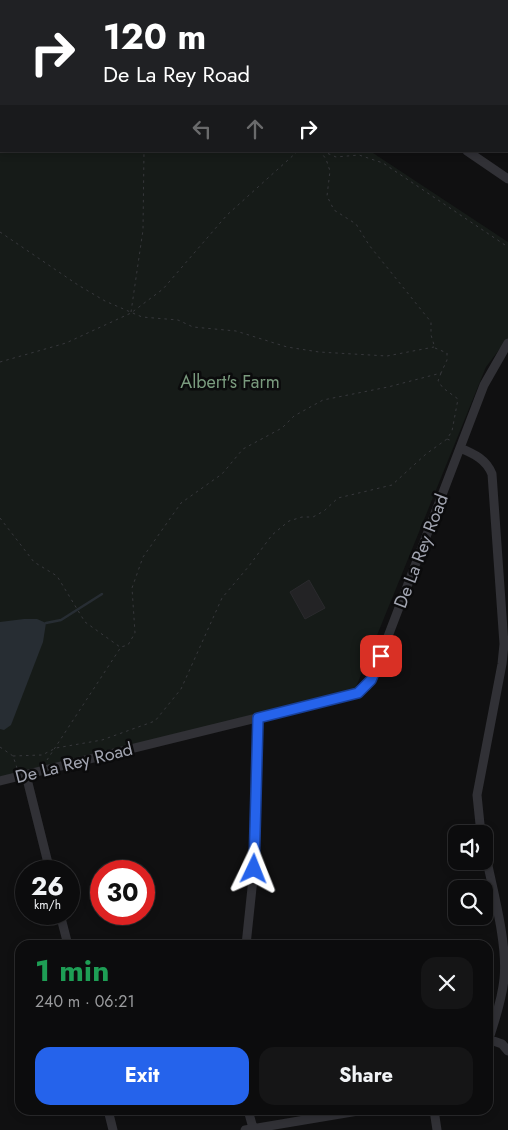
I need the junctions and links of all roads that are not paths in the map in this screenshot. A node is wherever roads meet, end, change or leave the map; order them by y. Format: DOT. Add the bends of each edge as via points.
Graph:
graph roads {
  1 [pos="468,152"];
  2 [pos="508,168"];
  3 [pos="505,177"];
  4 [pos="508,344"];
  5 [pos="460,448"];
  6 [pos="258,718"];
  7 [pos="26,775"];
  8 [pos="0,781"];
  9 [pos="481,825"];
  10 [pos="47,860"];
  11 [pos="489,870"];
  12 [pos="63,925"];
  13 [pos="67,940"];
  14 [pos="247,940"];
  15 [pos="493,1022"];
  16 [pos="493,1041"];
  17 [pos="508,1051"];
  18 [pos="109,1115"];
  19 [pos="248,1115"];
  20 [pos="334,1115"];
  21 [pos="435,1115"];
  22 [pos="249,1129"];
  23 [pos="113,1130"];
  24 [pos="437,1130"];
  1 -- 3 [label="street"];
  2 -- 3 [label="street"];
  4 -- 5 [label="street, De La Rey Road" via="484,385"];
  5 -- 6 [label="street, De La Rey Road" via="368,686 354,694"];
  5 -- 9 [label="street" via="482,459 492,474 504,644 477,795"];
  6 -- 7 [label="street, De La Rey Road"];
  6 -- 14 [label="street" via="254,869"];
  7 -- 8 [label="street, De La Rey Road"];
  7 -- 10 [label="street"];
  11 -- 15 [label="street" via="505,967"];
  12 -- 13 [label="street"];
  16 -- 17 [label="street"];
  18 -- 23 [label="street"];
  19 -- 22 [label="street"];
  20 -- 22 [label="street"];
  21 -- 24 [label="street"];
}
